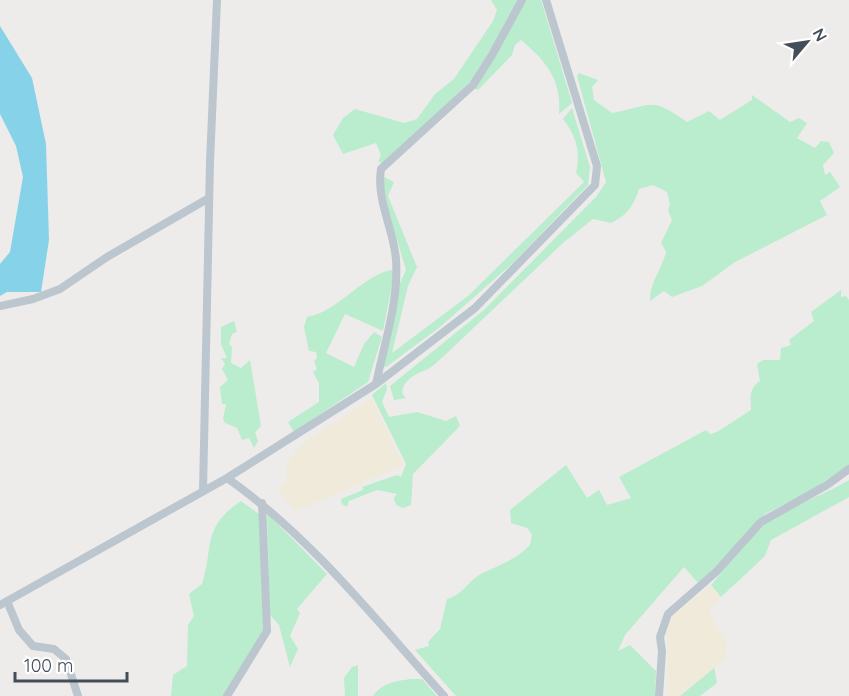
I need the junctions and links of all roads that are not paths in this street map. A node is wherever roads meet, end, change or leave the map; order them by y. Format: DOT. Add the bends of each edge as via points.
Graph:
graph roads {
  1 [pos="217,0"];
  2 [pos="522,0"];
  3 [pos="546,0"];
  4 [pos="209,198"];
  5 [pos="0,306"];
  6 [pos="376,384"];
  7 [pos="849,469"];
  8 [pos="227,478"];
  9 [pos="203,491"];
  10 [pos="262,503"];
  11 [pos="4,603"];
  12 [pos="78,696"];
  13 [pos="227,696"];
  14 [pos="444,696"];
  15 [pos="659,696"];
  1 -- 4 [label="street"];
  2 -- 6 [label="street" via="472,85 381,169 378,186 396,257 397,278"];
  3 -- 6 [label="street" via="597,166 595,185 475,308"];
  4 -- 5 [label="street" via="60,289"];
  4 -- 9 [label="street"];
  6 -- 8 [label="street"];
  7 -- 15 [label="street" via="761,522 716,572 668,614 660,637"];
  8 -- 9 [label="street"];
  8 -- 10 [label="street"];
  9 -- 11 [label="street"];
  10 -- 13 [label="street" via="267,631"];
  10 -- 14 [label="street" via="314,550"];
  11 -- 12 [label="street" via="33,646 54,650 66,659"];
}
